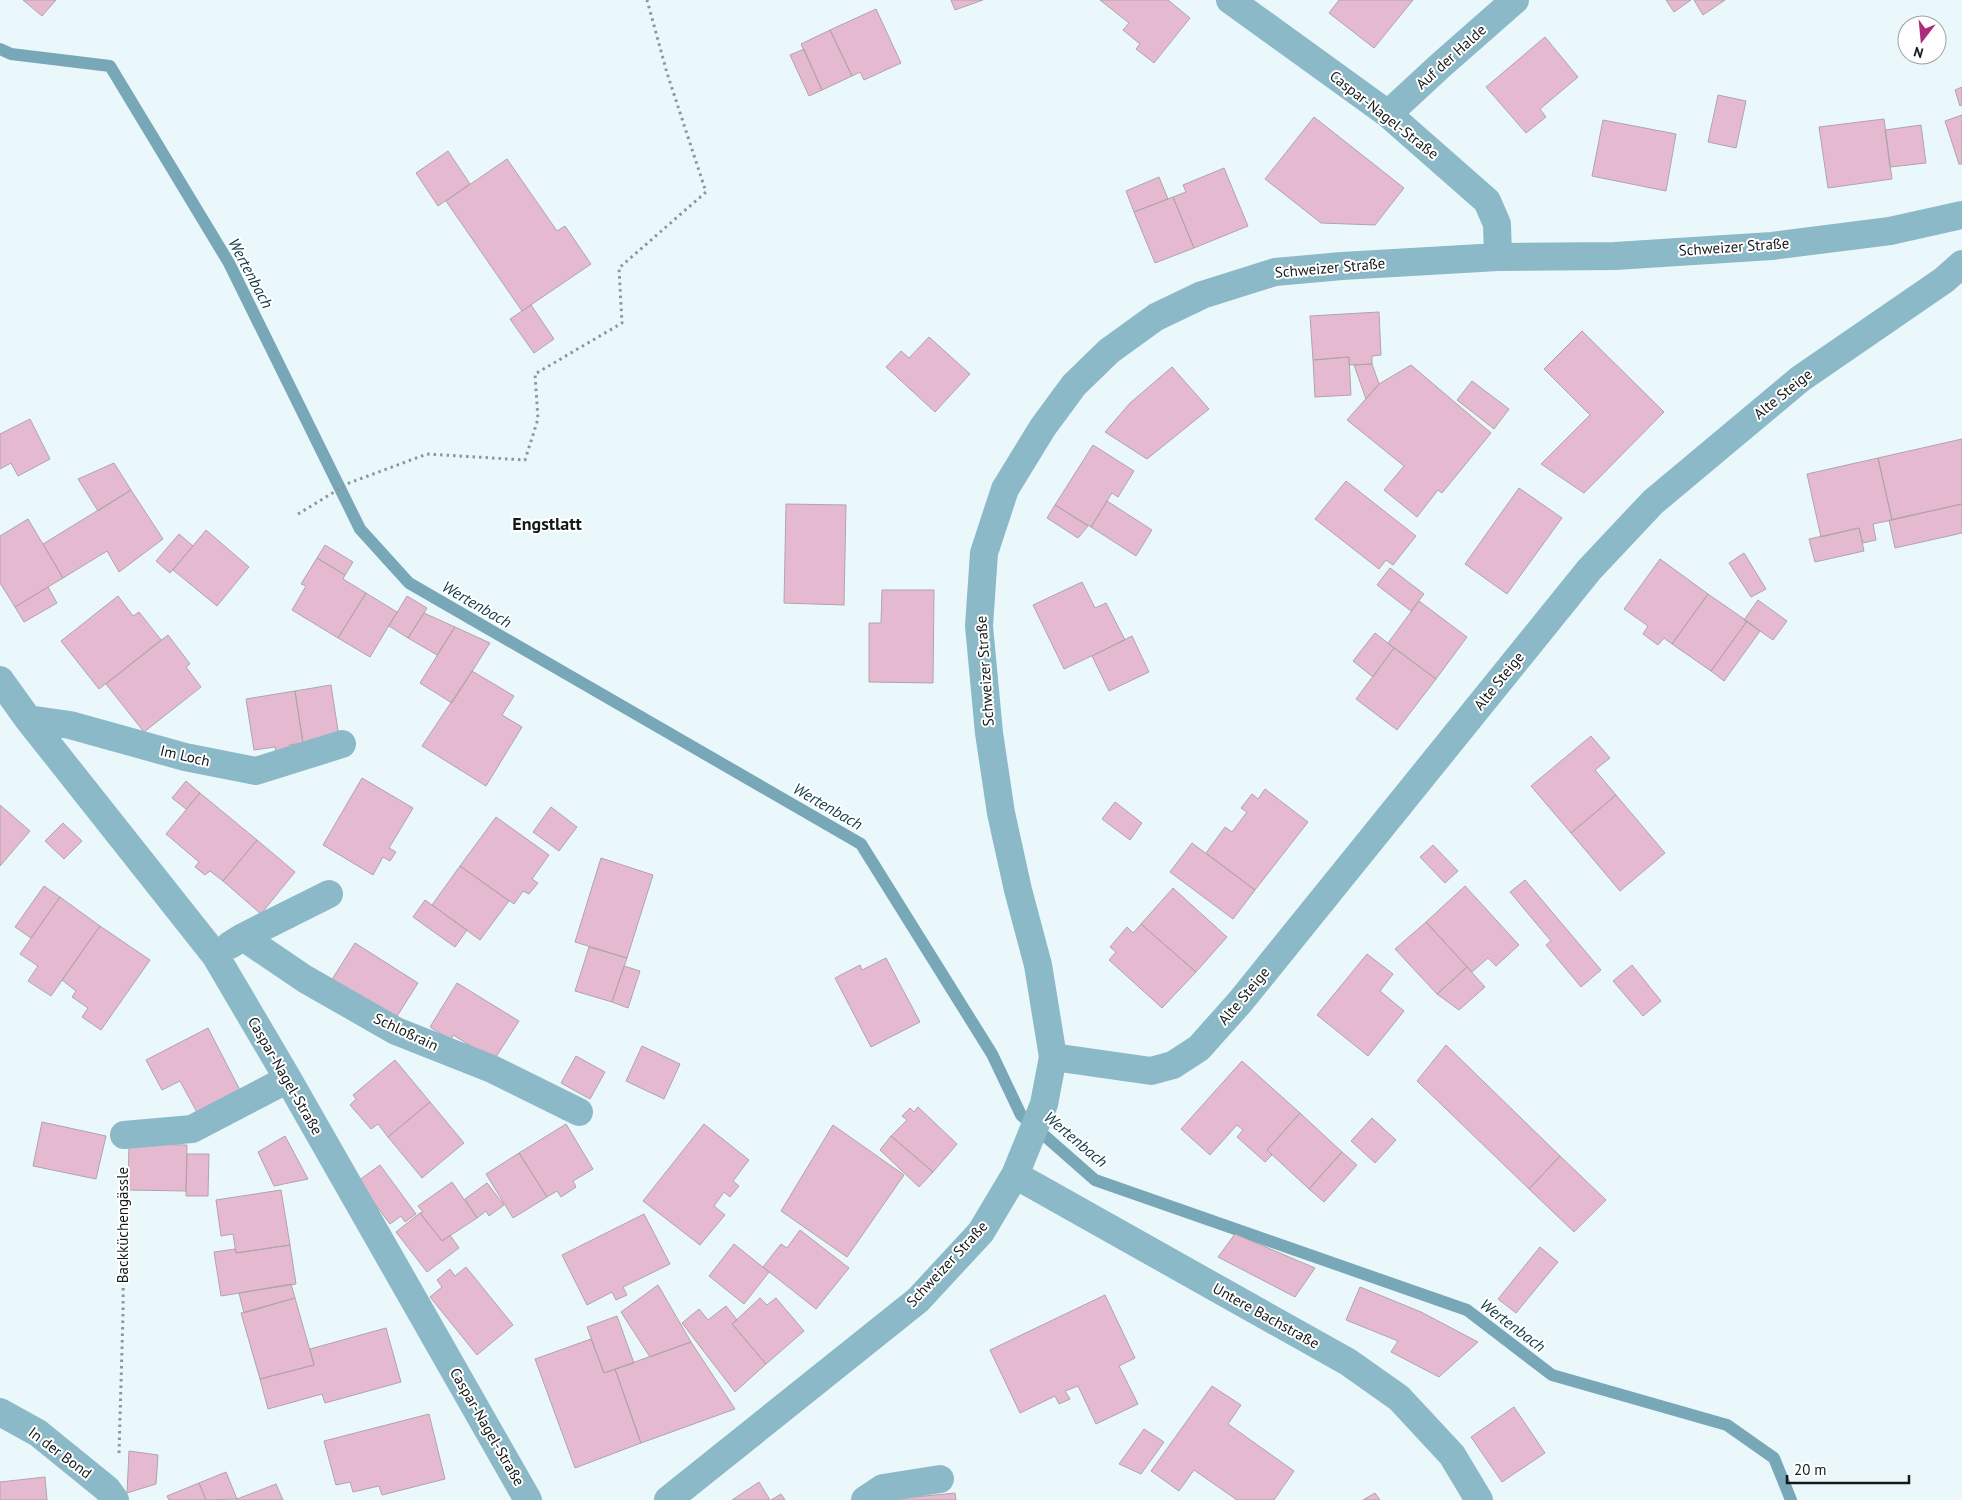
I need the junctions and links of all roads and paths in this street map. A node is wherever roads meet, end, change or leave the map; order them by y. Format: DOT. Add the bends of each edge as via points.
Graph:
graph roads {
  1 [pos="647,0"];
  2 [pos="1230,0"];
  3 [pos="1514,0"];
  4 [pos="1388,114"];
  5 [pos="1962,214"];
  6 [pos="1498,257"];
  7 [pos="1962,264"];
  8 [pos="298,514"];
  9 [pos="0,680"];
  10 [pos="28,719"];
  11 [pos="342,744"];
  12 [pos="329,894"];
  13 [pos="242,937"];
  14 [pos="214,956"];
  15 [pos="1053,1057"];
  16 [pos="288,1079"];
  17 [pos="579,1112"];
  18 [pos="124,1135"];
  19 [pos="1015,1175"];
  20 [pos="0,1412"];
  21 [pos="940,1479"];
  22 [pos="111,1495"];
  23 [pos="528,1500"];
  24 [pos="668,1500"];
  25 [pos="865,1500"];
  26 [pos="1479,1500"];
  1 -- 8 [label="path" via="706,192 619,268 622,323 535,374 538,420 525,460 427,454 349,483"];
  2 -- 4 [label="street, Caspar-Nagel-Straße"];
  3 -- 4 [label="street, Auf der Halde"];
  4 -- 6 [label="street, Caspar-Nagel-Straße" via="1487,201 1497,224"];
  5 -- 6 [label="street, Schweizer Straße" via="1890,231 1772,246 1614,256"];
  6 -- 15 [label="street, Schweizer Straße" via="1275,272 1202,295 1156,318 1109,351 1074,385 1043,427 1006,489 984,552 979,626 989,733 1001,813 1038,964"];
  7 -- 15 [label="street, Alte Steige" via="1944,280 1800,379 1653,502 1589,570 1240,1002 1199,1048 1173,1065 1151,1071"];
  9 -- 10 [label="street, Caspar-Nagel-Straße"];
  10 -- 11 [label="street, Im Loch" via="70,725 185,757 256,771"];
  10 -- 14 [label="street, Caspar-Nagel-Straße"];
  12 -- 13 [label="street"];
  13 -- 14 [label="street"];
  13 -- 17 [label="street, Schloßrain" via="305,979 396,1031 492,1069"];
  14 -- 16 [label="street, Caspar-Nagel-Straße"];
  15 -- 19 [label="street, Schweizer Straße" via="1044,1104"];
  16 -- 18 [label="street" via="192,1129"];
  16 -- 23 [label="street, Caspar-Nagel-Straße"];
  18 -- 22 [label="path, Backküchengässle" via="118,1465"];
  19 -- 24 [label="street, Schweizer Straße" via="981,1232 918,1300"];
  19 -- 26 [label="street, Untere Bachstraße" via="1348,1362 1399,1398 1452,1455"];
  20 -- 22 [label="street, In der Bond" via="38,1433"];
  21 -- 25 [label="street" via="883,1488"];
}
